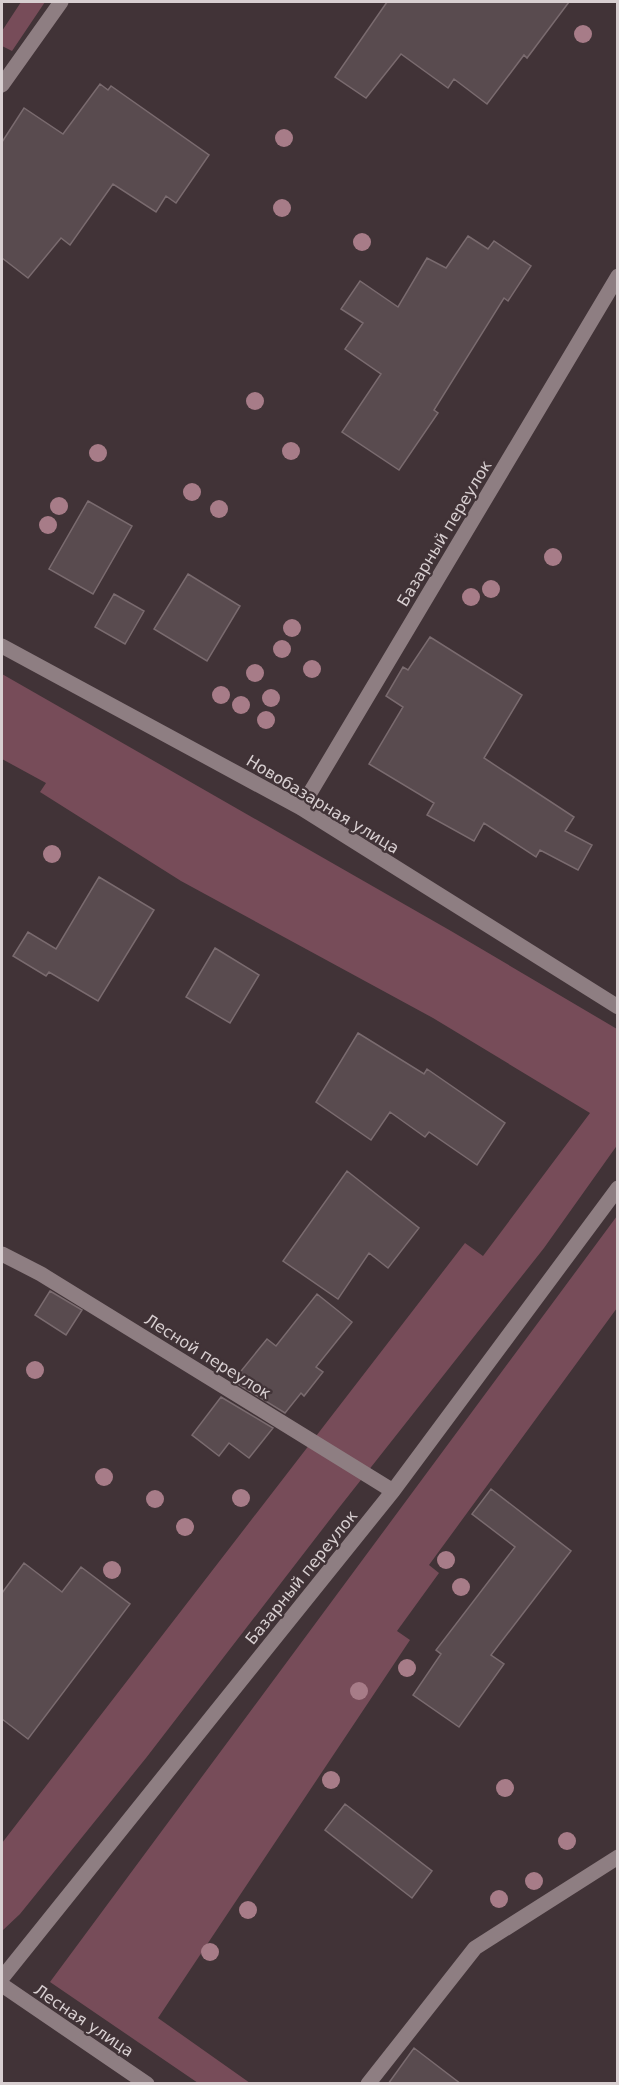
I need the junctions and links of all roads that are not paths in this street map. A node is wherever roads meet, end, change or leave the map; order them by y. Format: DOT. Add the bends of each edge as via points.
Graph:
graph roads {
  1 [pos="61,2"];
  2 [pos="2,85"];
  3 [pos="618,276"];
  4 [pos="2,646"];
  5 [pos="301,808"];
  6 [pos="618,1007"];
  7 [pos="618,1188"];
  8 [pos="2,1254"];
  9 [pos="393,1491"];
  10 [pos="618,1857"];
  11 [pos="2,1978"];
  12 [pos="2,1985"];
  13 [pos="147,2084"];
  14 [pos="368,2084"];
  1 -- 2 [label="street"];
  3 -- 5 [label="street, Базарный переулок"];
  4 -- 5 [label="street, Новобазарная улица"];
  5 -- 6 [label="street, Новобазарная улица"];
  7 -- 9 [label="street, Базарный переулок"];
  8 -- 9 [label="street, Лесной переулок" via="41,1274"];
  9 -- 11 [label="street, Базарный переулок"];
  10 -- 14 [label="street" via="475,1948"];
  12 -- 13 [label="street, Лесная улица"];
}
